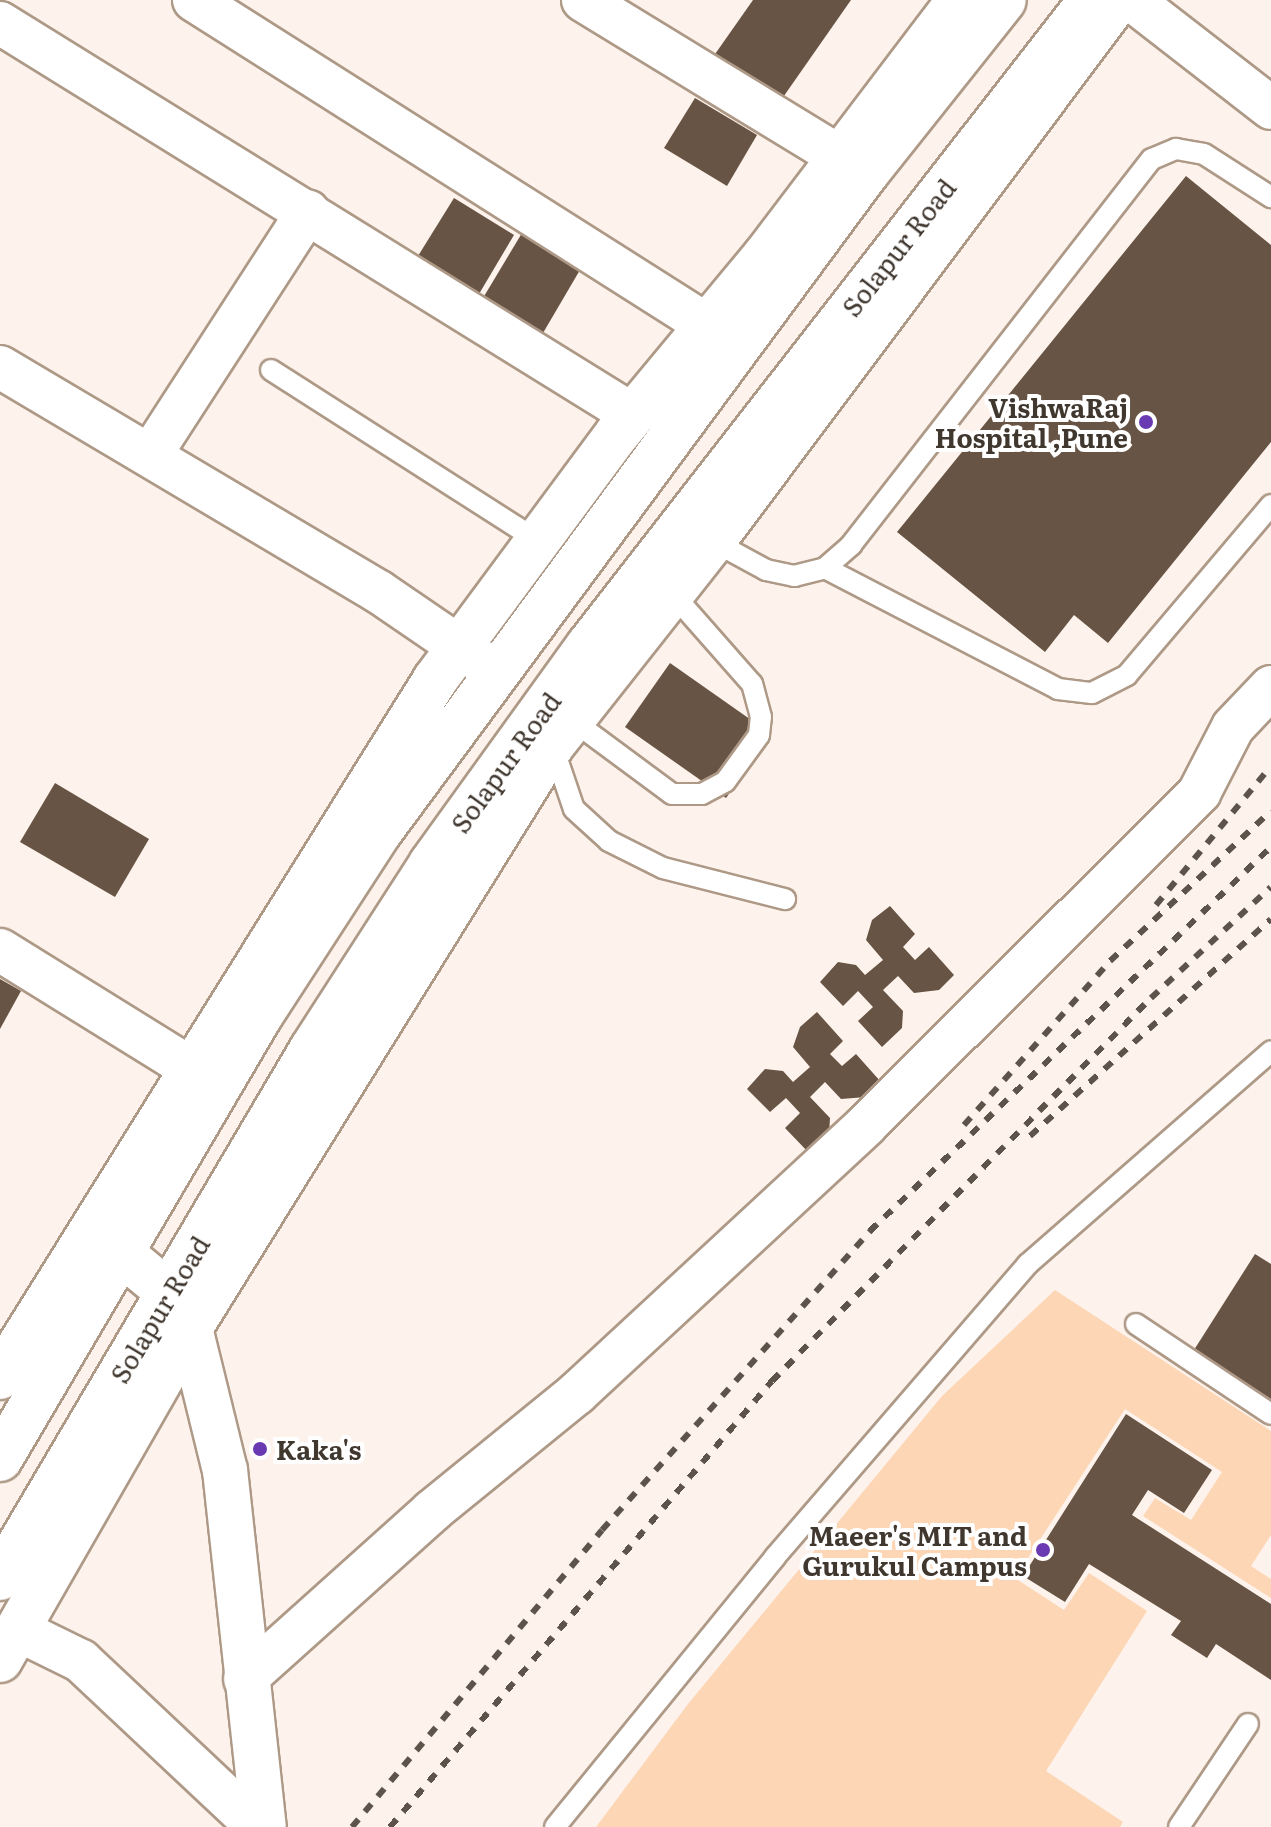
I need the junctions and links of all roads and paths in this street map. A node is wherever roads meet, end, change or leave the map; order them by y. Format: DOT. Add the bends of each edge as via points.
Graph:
graph roads {
  1 [pos="194,0"];
  2 [pos="583,0"];
  3 [pos="959,0"];
  4 [pos="1004,0"];
  5 [pos="1132,0"];
  6 [pos="1089,3"];
  7 [pos="0,23"];
  8 [pos="1271,108"];
  9 [pos="840,157"];
  10 [pos="1271,197"];
  11 [pos="308,211"];
  12 [pos="707,325"];
  13 [pos="0,367"];
  14 [pos="271,370"];
  15 [pos="633,415"];
  16 [pos="151,454"];
  17 [pos="1271,505"];
  18 [pos="697,533"];
  19 [pos="538,541"];
  20 [pos="825,568"];
  21 [pos="658,583"];
  22 [pos="460,647"];
  23 [pos="497,672"];
  24 [pos="1271,687"];
  25 [pos="553,722"];
  26 [pos="785,899"];
  27 [pos="0,950"];
  28 [pos="1271,1051"];
  29 [pos="206,1078"];
  30 [pos="110,1236"];
  31 [pos="179,1310"];
  32 [pos="1136,1324"];
  33 [pos="0,1377"];
  34 [pos="1271,1414"];
  35 [pos="0,1459"];
  36 [pos="0,1578"];
  37 [pos="9,1645"];
  38 [pos="245,1679"];
  39 [pos="1248,1724"];
  40 [pos="261,1827"];
  41 [pos="555,1827"];
  42 [pos="1179,1827"];
  1 -- 12 [label="street"];
  2 -- 9 [label="street"];
  3 -- 9 [label="main road"];
  4 -- 23 [label="main road" via="868,171"];
  5 -- 8 [label="street"];
  6 -- 18 [label="main road, Solapur Road"];
  7 -- 11 [label="street"];
  9 -- 12 [label="main road"];
  10 -- 20 [label="lane" via="1204,154 1176,149 1152,159 851,545"];
  11 -- 15 [label="street"];
  11 -- 16 [label="street"];
  12 -- 15 [label="main road"];
  13 -- 16 [label="street"];
  14 -- 19 [label="lane"];
  15 -- 19 [label="main road"];
  16 -- 22 [label="street"];
  17 -- 20 [label="lane" via="1147,655 1127,675 1092,693 1058,689"];
  18 -- 20 [label="lane" via="766,570 794,576"];
  18 -- 21 [label="main road, Solapur Road"];
  19 -- 22 [label="main road"];
  21 -- 25 [label="main road, Solapur Road"];
  21 -- 25 [label="lane" via="752,684 761,717 759,735 725,782 702,794 672,794"];
  22 -- 23 [label="street"];
  22 -- 29 [label="main road"];
  23 -- 29 [label="main road"];
  24 -- 38 [label="street" via="1233,727 1199,793 865,1126 577,1393 432,1511"];
  25 -- 26 [label="lane" via="574,809 609,841 663,868"];
  25 -- 31 [label="main road, Solapur Road" via="431,864 312,1049"];
  27 -- 29 [label="street"];
  28 -- 41 [label="lane" via="1028,1264 775,1557"];
  29 -- 30 [label="main road"];
  30 -- 31 [label="main road"];
  30 -- 33 [label="main road"];
  30 -- 35 [label="main road" via="64,1349"];
  31 -- 36 [label="main road, Solapur Road" via="111,1389"];
  31 -- 37 [label="main road"];
  31 -- 38 [label="main road" via="225,1470"];
  32 -- 34 [label="lane"];
  37 -- 40 [label="street" via="81,1661"];
  38 -- 40 [label="main road"];
  39 -- 42 [label="lane"];
}
